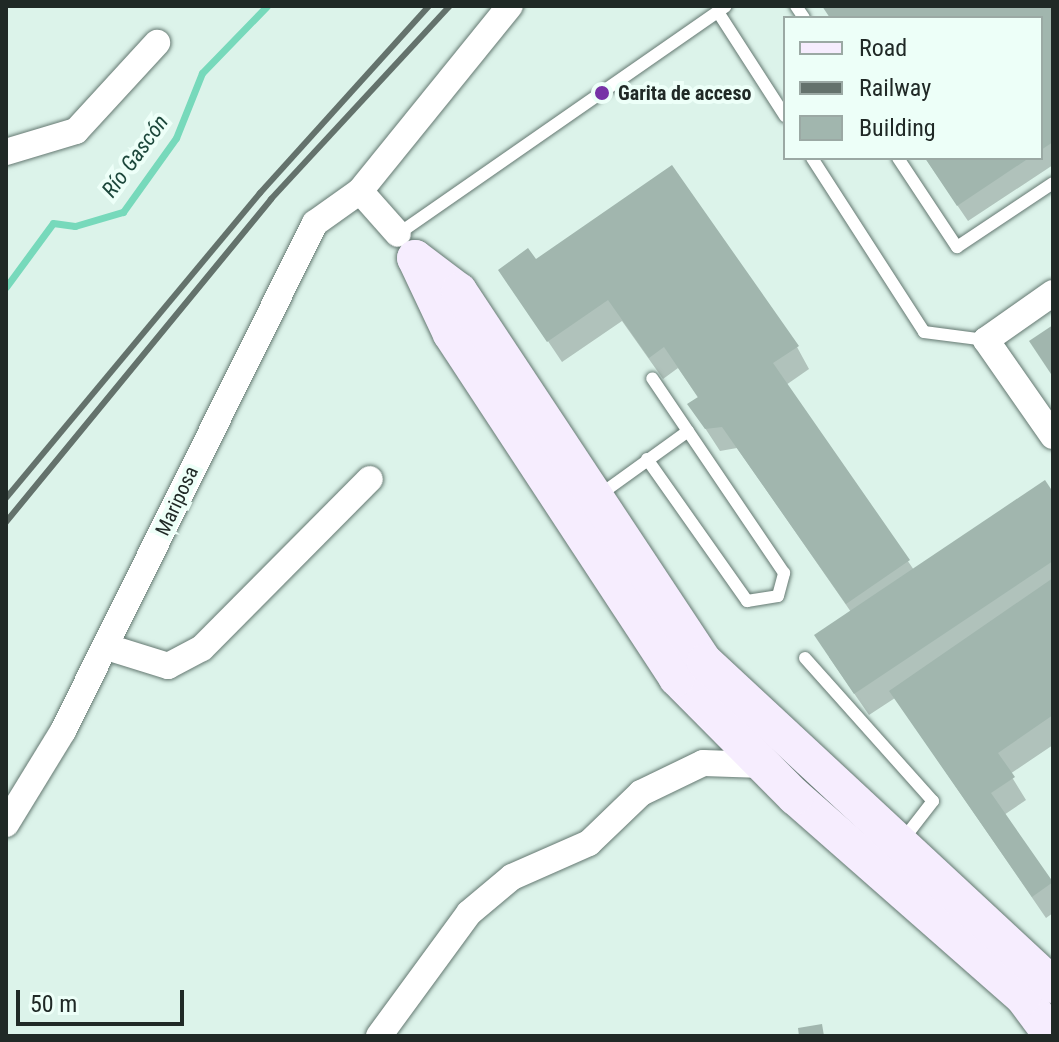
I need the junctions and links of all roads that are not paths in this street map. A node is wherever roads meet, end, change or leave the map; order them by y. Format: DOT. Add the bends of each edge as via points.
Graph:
graph roads {
  1 [pos="510,6"];
  2 [pos="722,9"];
  3 [pos="157,43"];
  4 [pos="783,113"];
  5 [pos="6,152"];
  6 [pos="813,160"];
  7 [pos="899,160"];
  8 [pos="1053,183"];
  9 [pos="360,191"];
  10 [pos="407,246"];
  11 [pos="1053,293"];
  12 [pos="986,340"];
  13 [pos="652,378"];
  14 [pos="688,431"];
  15 [pos="1053,436"];
  16 [pos="647,459"];
  17 [pos="370,479"];
  18 [pos="585,504"];
  19 [pos="107,647"];
  20 [pos="805,658"];
  21 [pos="763,765"];
  22 [pos="6,824"];
  23 [pos="901,842"];
  24 [pos="873,868"];
  25 [pos="1053,985"];
  26 [pos="379,1036"];
  27 [pos="1052,1036"];
  1 -- 9 [label="street, Mariposa"];
  2 -- 4 [label="lane"];
  2 -- 10 [label="lane"];
  3 -- 5 [label="street" via="76,131"];
  6 -- 12 [label="lane" via="924,332"];
  7 -- 8 [label="lane" via="957,247"];
  9 -- 10 [label="street"];
  9 -- 19 [label="street, Mariposa" via="315,223"];
  10 -- 18 [label="street" via="459,291"];
  11 -- 12 [label="street"];
  12 -- 15 [label="street"];
  13 -- 14 [label="lane"];
  14 -- 16 [label="lane"];
  14 -- 16 [label="lane" via="784,573 784,588 768,602 747,601 738,592"];
  16 -- 18 [label="lane"];
  17 -- 19 [label="street" via="202,648 168,666"];
  18 -- 21 [label="street" via="677,678"];
  18 -- 23 [label="street" via="705,662"];
  19 -- 22 [label="street, Mariposa"];
  20 -- 23 [label="lane" via="933,801"];
  21 -- 24 [label="street"];
  21 -- 26 [label="street" via="703,763 641,793 589,843 512,877 469,913"];
  23 -- 24 [label="lane"];
  23 -- 25 [label="street"];
  24 -- 27 [label="street" via="1023,997"];
}
